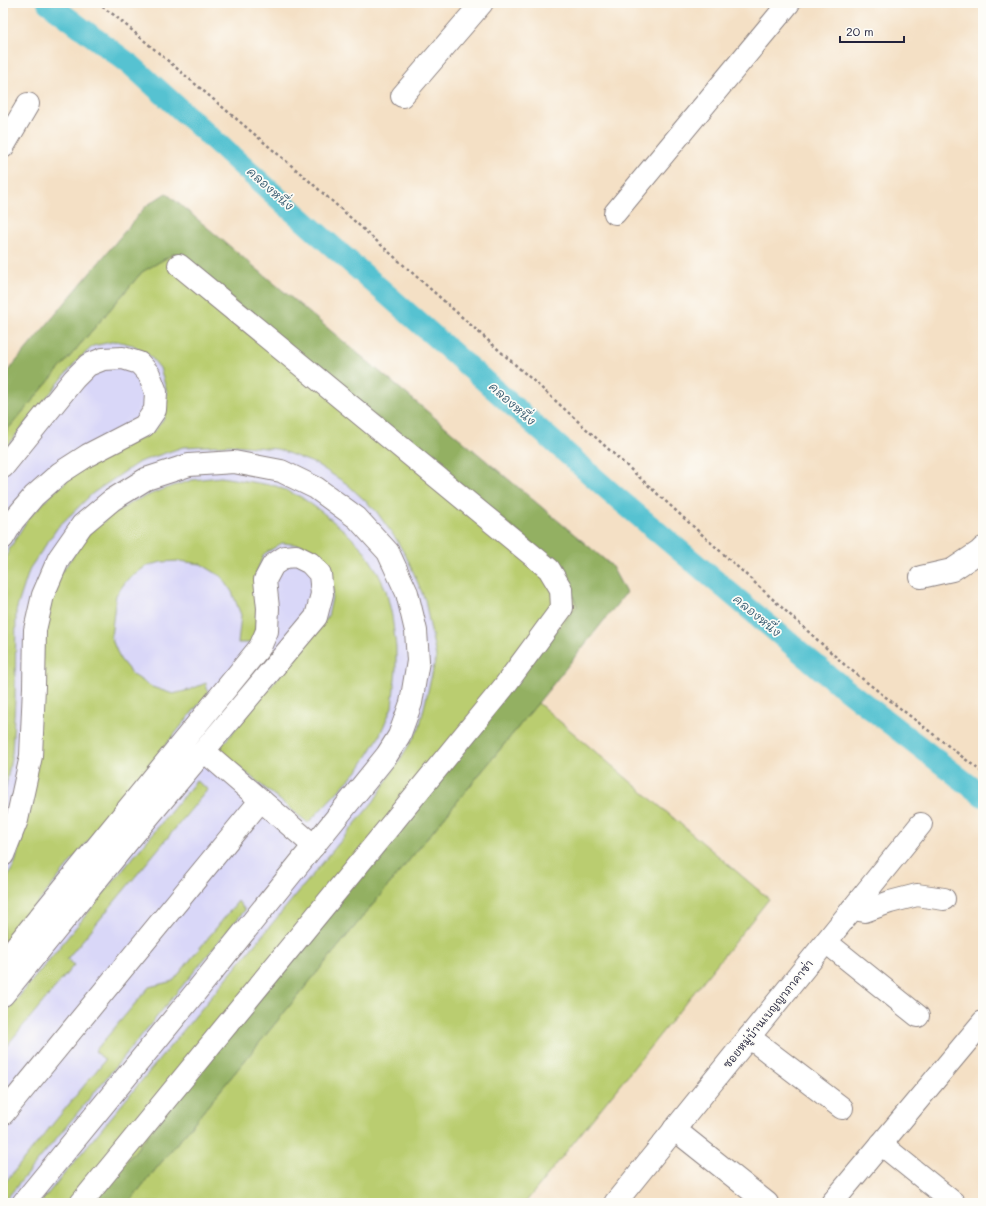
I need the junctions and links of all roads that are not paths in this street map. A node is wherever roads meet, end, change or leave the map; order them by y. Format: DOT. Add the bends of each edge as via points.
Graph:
graph roads {
  1 [pos="482,3"];
  2 [pos="789,3"];
  3 [pos="402,96"];
  4 [pos="28,104"];
  5 [pos="3,147"];
  6 [pos="615,213"];
  7 [pos="179,265"];
  8 [pos="3,467"];
  9 [pos="3,538"];
  10 [pos="983,548"];
  11 [pos="921,577"];
  12 [pos="204,751"];
  13 [pos="261,800"];
  14 [pos="921,824"];
  15 [pos="314,846"];
  16 [pos="3,855"];
  17 [pos="944,899"];
  18 [pos="852,910"];
  19 [pos="826,942"];
  20 [pos="3,962"];
  21 [pos="3,995"];
  22 [pos="918,1016"];
  23 [pos="981,1028"];
  24 [pos="749,1037"];
  25 [pos="842,1108"];
  26 [pos="3,1114"];
  27 [pos="674,1129"];
  28 [pos="881,1144"];
  29 [pos="23,1203"];
  30 [pos="81,1203"];
  31 [pos="615,1203"];
  32 [pos="768,1203"];
  33 [pos="832,1203"];
  34 [pos="954,1203"];
  1 -- 3 [label="street"];
  2 -- 6 [label="street"];
  4 -- 5 [label="street"];
  7 -- 30 [label="street" via="549,569 562,589 562,608 498,694"];
  8 -- 9 [label="street" via="88,365 103,359 123,358 139,363 149,374 156,392 155,410 144,426 88,455 60,473 34,496 13,521"];
  10 -- 11 [label="street" via="952,570"];
  12 -- 13 [label="street"];
  12 -- 20 [label="street" via="316,617 322,594 320,574 310,563 296,556 285,557 273,565 265,580 267,631 260,647"];
  12 -- 21 [label="street"];
  13 -- 15 [label="street"];
  13 -- 26 [label="street"];
  14 -- 18 [label="street, ซอยหมู่บ้านเบญญาภาคาซ่า"];
  15 -- 16 [label="street" via="387,755 399,736 411,703 418,661 416,631 407,593 388,552 357,518 316,488 281,471 234,462 189,465 146,479 112,500 82,525 59,558 43,594 35,630 31,756 17,820"];
  15 -- 29 [label="street"];
  17 -- 18 [label="street" via="917,895 865,911"];
  18 -- 19 [label="street, ซอยหมู่บ้านเบญญาภาคาซ่า"];
  19 -- 22 [label="street"];
  19 -- 24 [label="street, ซอยหมู่บ้านเบญญาภาคาซ่า"];
  23 -- 28 [label="street"];
  24 -- 25 [label="street"];
  24 -- 27 [label="street, ซอยหมู่บ้านเบญญาภาคาซ่า"];
  27 -- 31 [label="street, ซอยหมู่บ้านเบญญาภาคาซ่า"];
  27 -- 32 [label="street"];
  28 -- 33 [label="street"];
  28 -- 34 [label="street"];
}
